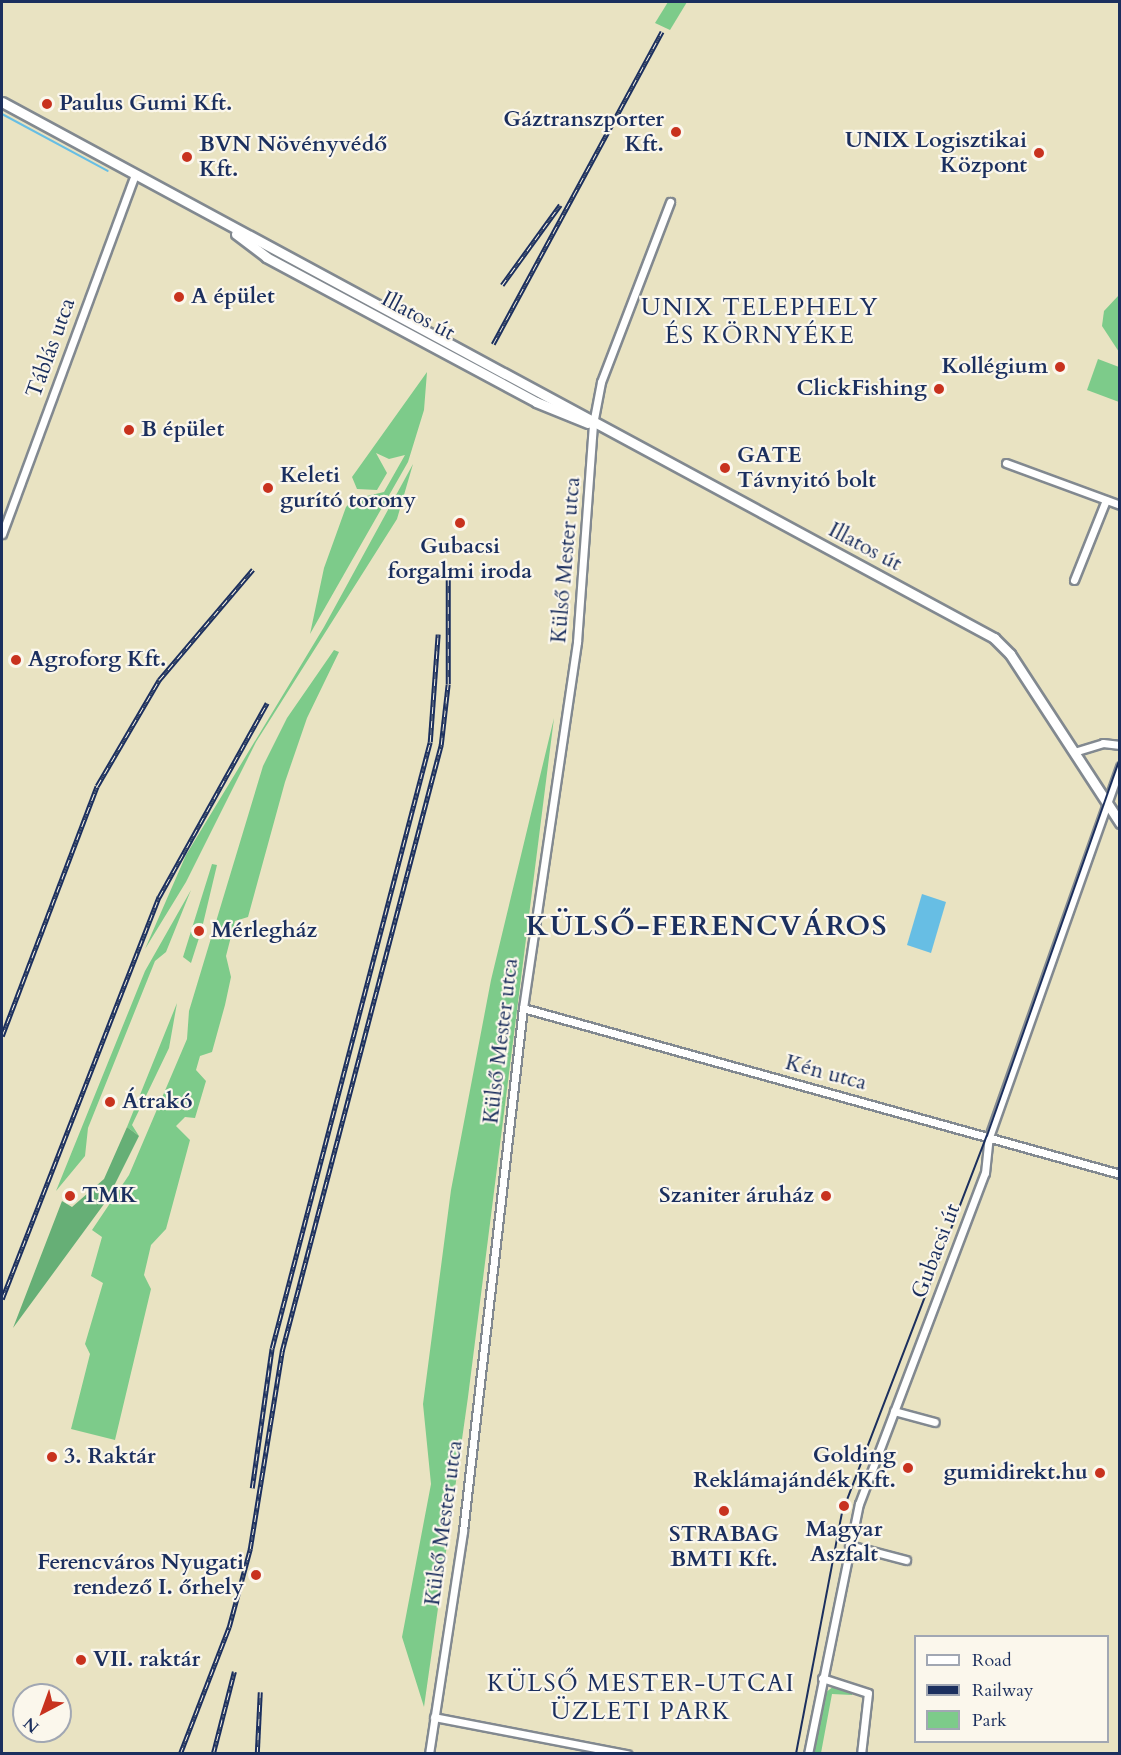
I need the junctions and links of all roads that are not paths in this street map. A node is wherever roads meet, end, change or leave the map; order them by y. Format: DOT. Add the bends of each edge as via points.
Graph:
graph roads {
  1 [pos="2,102"];
  2 [pos="135,174"];
  3 [pos="670,202"];
  4 [pos="593,424"];
  5 [pos="1006,463"];
  6 [pos="1106,500"];
  7 [pos="1119,505"];
  8 [pos="2,534"];
  9 [pos="1074,580"];
  10 [pos="1119,745"];
  11 [pos="1074,752"];
  12 [pos="1119,767"];
  13 [pos="1107,802"];
  14 [pos="1119,823"];
  15 [pos="523,1008"];
  16 [pos="989,1137"];
  17 [pos="1119,1174"];
  18 [pos="894,1411"];
  19 [pos="935,1422"];
  20 [pos="849,1545"];
  21 [pos="906,1560"];
  22 [pos="822,1678"];
  23 [pos="434,1717"];
  24 [pos="429,1754"];
  25 [pos="627,1754"];
  26 [pos="808,1754"];
  27 [pos="861,1754"];
  1 -- 2 [label="street, Illatos út"];
  2 -- 4 [label="street, Illatos út"];
  2 -- 8 [label="street, Táblás utca"];
  3 -- 4 [label="street, Külső Mester utca" via="600,382"];
  4 -- 11 [label="street, Illatos út" via="994,638 1010,654"];
  4 -- 15 [label="street, Külső Mester utca" via="577,642"];
  5 -- 6 [label="street"];
  6 -- 7 [label="street"];
  6 -- 9 [label="street"];
  10 -- 11 [label="street" via="1103,743"];
  11 -- 13 [label="street, Illatos út"];
  12 -- 13 [label="street, Gubacsi út"];
  13 -- 14 [label="street, Illatos út"];
  13 -- 16 [label="street, Gubacsi út"];
  15 -- 16 [label="street, Kén utca"];
  15 -- 23 [label="street, Külső Mester utca" via="464,1531"];
  16 -- 17 [label="street, Kén utca"];
  16 -- 18 [label="street, Gubacsi út" via="985,1173"];
  18 -- 19 [label="street"];
  18 -- 20 [label="street, Gubacsi út"];
  20 -- 21 [label="street"];
  20 -- 22 [label="street, Gubacsi út"];
  22 -- 26 [label="street, Gubacsi út"];
  22 -- 27 [label="street" via="868,1693"];
  23 -- 24 [label="street, Külső Mester utca"];
  23 -- 25 [label="street"];
}
